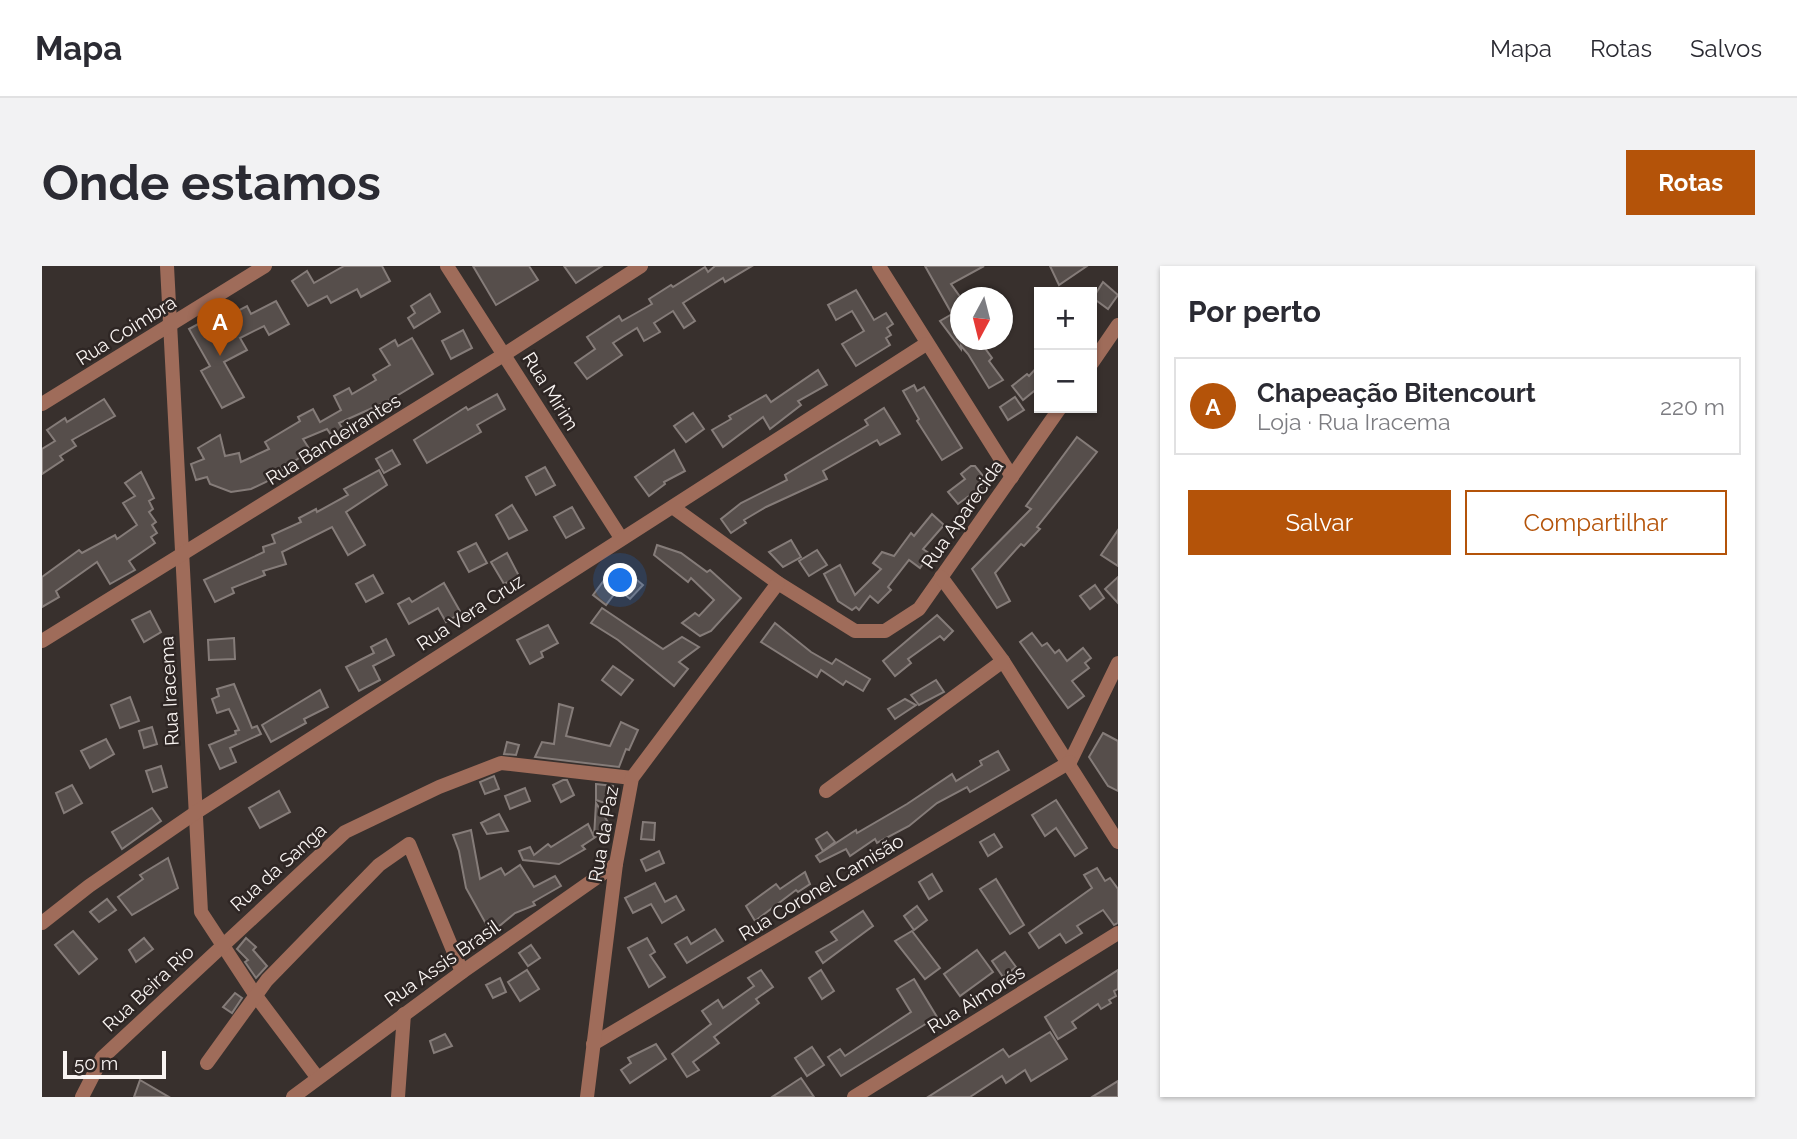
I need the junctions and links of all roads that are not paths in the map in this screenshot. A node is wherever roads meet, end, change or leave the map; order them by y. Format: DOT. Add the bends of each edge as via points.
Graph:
graph roads {
  1 [pos="167,266"];
  2 [pos="265,266"];
  3 [pos="447,266"];
  4 [pos="641,266"];
  5 [pos="879,266"];
  6 [pos="1118,325"];
  7 [pos="170,326"];
  8 [pos="926,344"];
  9 [pos="505,354"];
  10 [pos="1097,356"];
  11 [pos="42,404"];
  12 [pos="1057,413"];
  13 [pos="1012,477"];
  14 [pos="674,508"];
  15 [pos="621,538"];
  16 [pos="182,556"];
  17 [pos="941,577"];
  18 [pos="778,583"];
  19 [pos="42,641"];
  20 [pos="1003,661"];
  21 [pos="1118,663"];
  22 [pos="1070,762"];
  23 [pos="632,778"];
  24 [pos="826,791"];
  25 [pos="195,813"];
  26 [pos="1118,842"];
  27 [pos="616,864"];
  28 [pos="42,923"];
  29 [pos="1118,933"];
  30 [pos="222,944"];
  31 [pos="462,971"];
  32 [pos="256,996"];
  33 [pos="404,1014"];
  34 [pos="593,1044"];
  35 [pos="207,1063"];
  36 [pos="317,1077"];
  37 [pos="82,1097"];
  38 [pos="293,1097"];
  39 [pos="398,1097"];
  40 [pos="587,1097"];
  41 [pos="854,1097"];
  1 -- 7 [label="street, Rua Iracema"];
  2 -- 7 [label="street, Rua Coimbra"];
  3 -- 9 [label="street, Rua Mirim"];
  4 -- 9 [label="street, Rua Bandeirantes"];
  5 -- 8 [label="street"];
  6 -- 10 [label="street"];
  7 -- 11 [label="street, Rua Coimbra"];
  7 -- 16 [label="street, Rua Iracema"];
  8 -- 13 [label="street"];
  8 -- 14 [label="street, Rua Vera Cruz"];
  9 -- 15 [label="street, Rua Mirim"];
  9 -- 16 [label="street, Rua Bandeirantes"];
  12 -- 13 [label="street, Rua Aparecida"];
  13 -- 17 [label="street, Rua Aparecida"];
  14 -- 15 [label="street, Rua Vera Cruz"];
  14 -- 18 [label="street"];
  15 -- 25 [label="street, Rua Vera Cruz"];
  16 -- 19 [label="street, Rua Bandeirantes"];
  16 -- 25 [label="street, Rua Iracema"];
  17 -- 18 [label="street, Rua Aparecida" via="919,609 885,631 855,631"];
  17 -- 20 [label="street"];
  18 -- 23 [label="street, Rua da Paz"];
  20 -- 22 [label="street"];
  20 -- 24 [label="street"];
  21 -- 22 [label="street"];
  22 -- 26 [label="street"];
  22 -- 34 [label="street, Rua Coronel Camisão"];
  23 -- 27 [label="street, Rua da Paz"];
  23 -- 30 [label="street, Rua da Sanga" via="501,763 439,787 345,832"];
  25 -- 28 [label="street, Rua Vera Cruz"];
  25 -- 30 [label="street, Rua Iracema" via="201,912"];
  27 -- 31 [label="street, Rua Assis Brasil"];
  27 -- 34 [label="street, Rua da Paz"];
  29 -- 41 [label="street, Rua Aimorés"];
  30 -- 32 [label="street, Rua Iracema"];
  30 -- 37 [label="street, Rua Beira Rio" via="102,1058"];
  31 -- 32 [label="street" via="409,844 349,894"];
  31 -- 33 [label="street, Rua Assis Brasil"];
  32 -- 35 [label="street"];
  32 -- 36 [label="street, Rua Iracema"];
  33 -- 36 [label="street, Rua Assis Brasil"];
  33 -- 39 [label="street"];
  34 -- 40 [label="street, Rua da Paz"];
  36 -- 38 [label="street, Rua Assis Brasil"];
}
